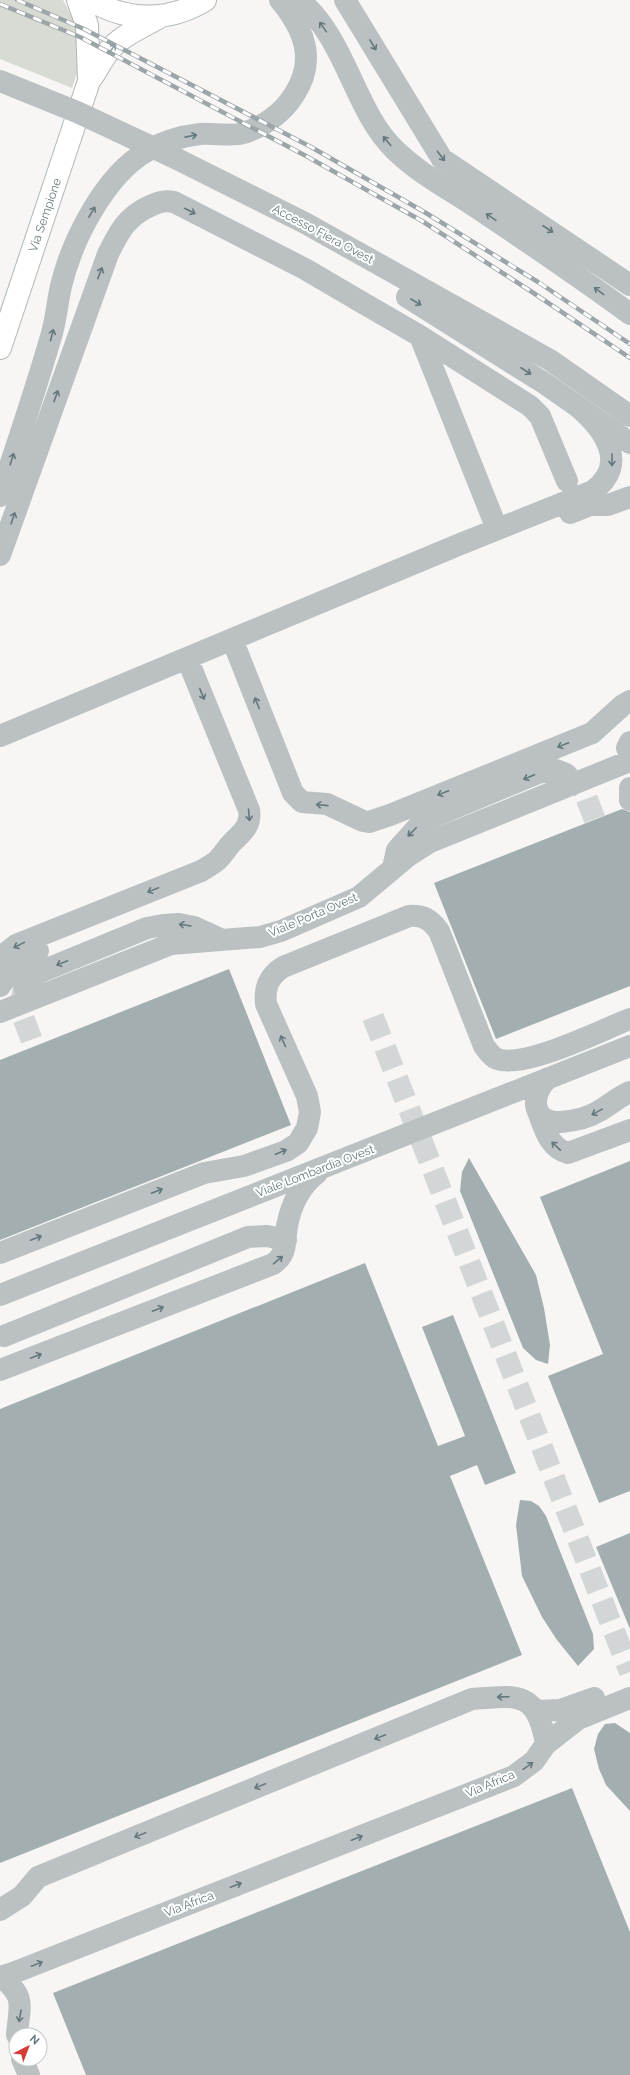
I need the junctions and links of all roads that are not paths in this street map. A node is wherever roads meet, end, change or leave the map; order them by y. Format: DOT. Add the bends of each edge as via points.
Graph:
graph roads {
  1 [pos="78,0"];
  2 [pos="91,0"];
  3 [pos="205,0"];
  4 [pos="280,0"];
  5 [pos="299,0"];
  6 [pos="345,0"];
  7 [pos="161,16"];
  8 [pos="0,81"];
  9 [pos="89,81"];
  10 [pos="216,178"];
  11 [pos="630,285"];
  12 [pos="630,314"];
  13 [pos="420,336"];
  14 [pos="0,348"];
  15 [pos="577,406"];
  16 [pos="630,416"];
  17 [pos="630,443"];
  18 [pos="567,481"];
  19 [pos="0,496"];
  20 [pos="630,497"];
  21 [pos="500,528"];
  22 [pos="0,555"];
  23 [pos="232,639"];
  24 [pos="187,658"];
  25 [pos="630,701"];
  26 [pos="630,719"];
  27 [pos="592,734"];
  28 [pos="0,736"];
  29 [pos="629,751"];
  30 [pos="566,774"];
  31 [pos="630,788"];
  32 [pos="630,800"];
  33 [pos="223,856"];
  34 [pos="393,868"];
  35 [pos="221,939"];
  36 [pos="0,958"];
  37 [pos="0,986"];
  38 [pos="24,987"];
  39 [pos="0,1012"];
  40 [pos="630,1019"];
  41 [pos="630,1046"];
  42 [pos="548,1078"];
  43 [pos="630,1092"];
  44 [pos="537,1109"];
  45 [pos="630,1130"];
  46 [pos="325,1167"];
  47 [pos="286,1240"];
  48 [pos="0,1253"];
  49 [pos="0,1295"];
  50 [pos="4,1336"];
  51 [pos="0,1370"];
  52 [pos="630,1683"];
  53 [pos="630,1698"];
  54 [pos="536,1711"];
  55 [pos="546,1744"];
  56 [pos="0,1910"];
  57 [pos="0,1977"];
  58 [pos="18,2027"];
  1 -- 9 [label="main road, Via Sempione" via="87,25"];
  2 -- 7 [label="main road" via="124,15"];
  3 -- 7 [label="main road" via="191,8"];
  19 -- 4 [label="street, one-way" via="50,340 66,268 91,214 114,180 148,150 199,134 238,134 249,131 272,119 287,104 303,76 306,53 300,27"];
  12 -- 5 [label="street, one-way" via="584,280 422,172 395,150 376,126 324,27"];
  6 -- 11 [label="street, one-way" via="442,160"];
  9 -- 7 [label="main road, Via Sempione, one-way" via="117,44 127,35"];
  8 -- 10 [label="street, Accesso Fiera Ovest, bridge" via="77,112"];
  9 -- 14 [label="main road, Via Sempione"];
  10 -- 15 [label="street, one-way" via="295,230 439,316"];
  10 -- 16 [label="street, Accesso Fiera Ovest" via="305,223 550,360"];
  13 -- 18 [label="street" via="535,410 540,416"];
  13 -- 21 [label="street"];
  22 -- 13 [label="street, one-way" via="108,254 125,223 134,214 160,201 174,202 305,269"];
  15 -- 17 [label="street"];
  15 -- 21 [label="street, one-way" via="601,429 612,449 613,460 608,478 585,494"];
  20 -- 21 [label="street" via="608,505 590,505 502,541"];
  21 -- 23 [label="street"];
  23 -- 24 [label="street"];
  27 -- 23 [label="street, one-way" via="390,815 369,822 363,821 327,804 302,802 293,793"];
  24 -- 28 [label="street"];
  24 -- 33 [label="street, one-way" via="250,817 246,829"];
  25 -- 27 [label="street" via="623,704"];
  26 -- 27 [label="street"];
  29 -- 34 [label="street, Viale Porta Ovest" via="444,836 420,848"];
  30 -- 34 [label="street, one-way" via="556,770 538,773 423,821 397,850"];
  31 -- 32 [label="street"];
  33 -- 36 [label="street, one-way" via="201,871 16,945"];
  33 -- 37 [label="street" via="219,872 203,886 28,956 13,967"];
  34 -- 35 [label="street, Viale Porta Ovest" via="359,897 281,931 260,937"];
  35 -- 38 [label="street, one-way" via="194,927 178,924 147,928 40,972 30,978"];
  35 -- 39 [label="street, Viale Porta Ovest" via="171,944"];
  48 -- 40 [label="street, one-way" via="204,1173 244,1166 286,1151 298,1143 307,1128 310,1112 307,1096 266,1004 268,982 273,974 283,967 409,916 420,915 432,922 439,931 484,1046 497,1059 524,1059 535,1056"];
  41 -- 42 [label="street, Viale Lombardia Ovest"];
  42 -- 44 [label="street" via="541,1084 535,1096"];
  42 -- 46 [label="street, Viale Lombardia Ovest"];
  43 -- 44 [label="street, one-way" via="618,1097 596,1113 570,1121 552,1121 541,1115"];
  45 -- 44 [label="street, one-way" via="568,1153 557,1149 553,1144"];
  46 -- 47 [label="street" via="308,1180 297,1196 287,1225"];
  46 -- 49 [label="street, Viale Lombardia Ovest"];
  47 -- 50 [label="street" via="267,1236 248,1237"];
  51 -- 47 [label="street, one-way" via="273,1264 285,1252"];
  52 -- 54 [label="street" via="560,1710"];
  53 -- 55 [label="street, Via Africa" via="578,1719"];
  54 -- 55 [label="street"];
  54 -- 56 [label="street, one-way" via="531,1703 517,1697 472,1699 38,1877 22,1896"];
  57 -- 55 [label="street, Via Africa, one-way" via="514,1776 534,1762"];
  57 -- 58 [label="street, one-way" via="11,1984 19,1996 21,2011"];
}
